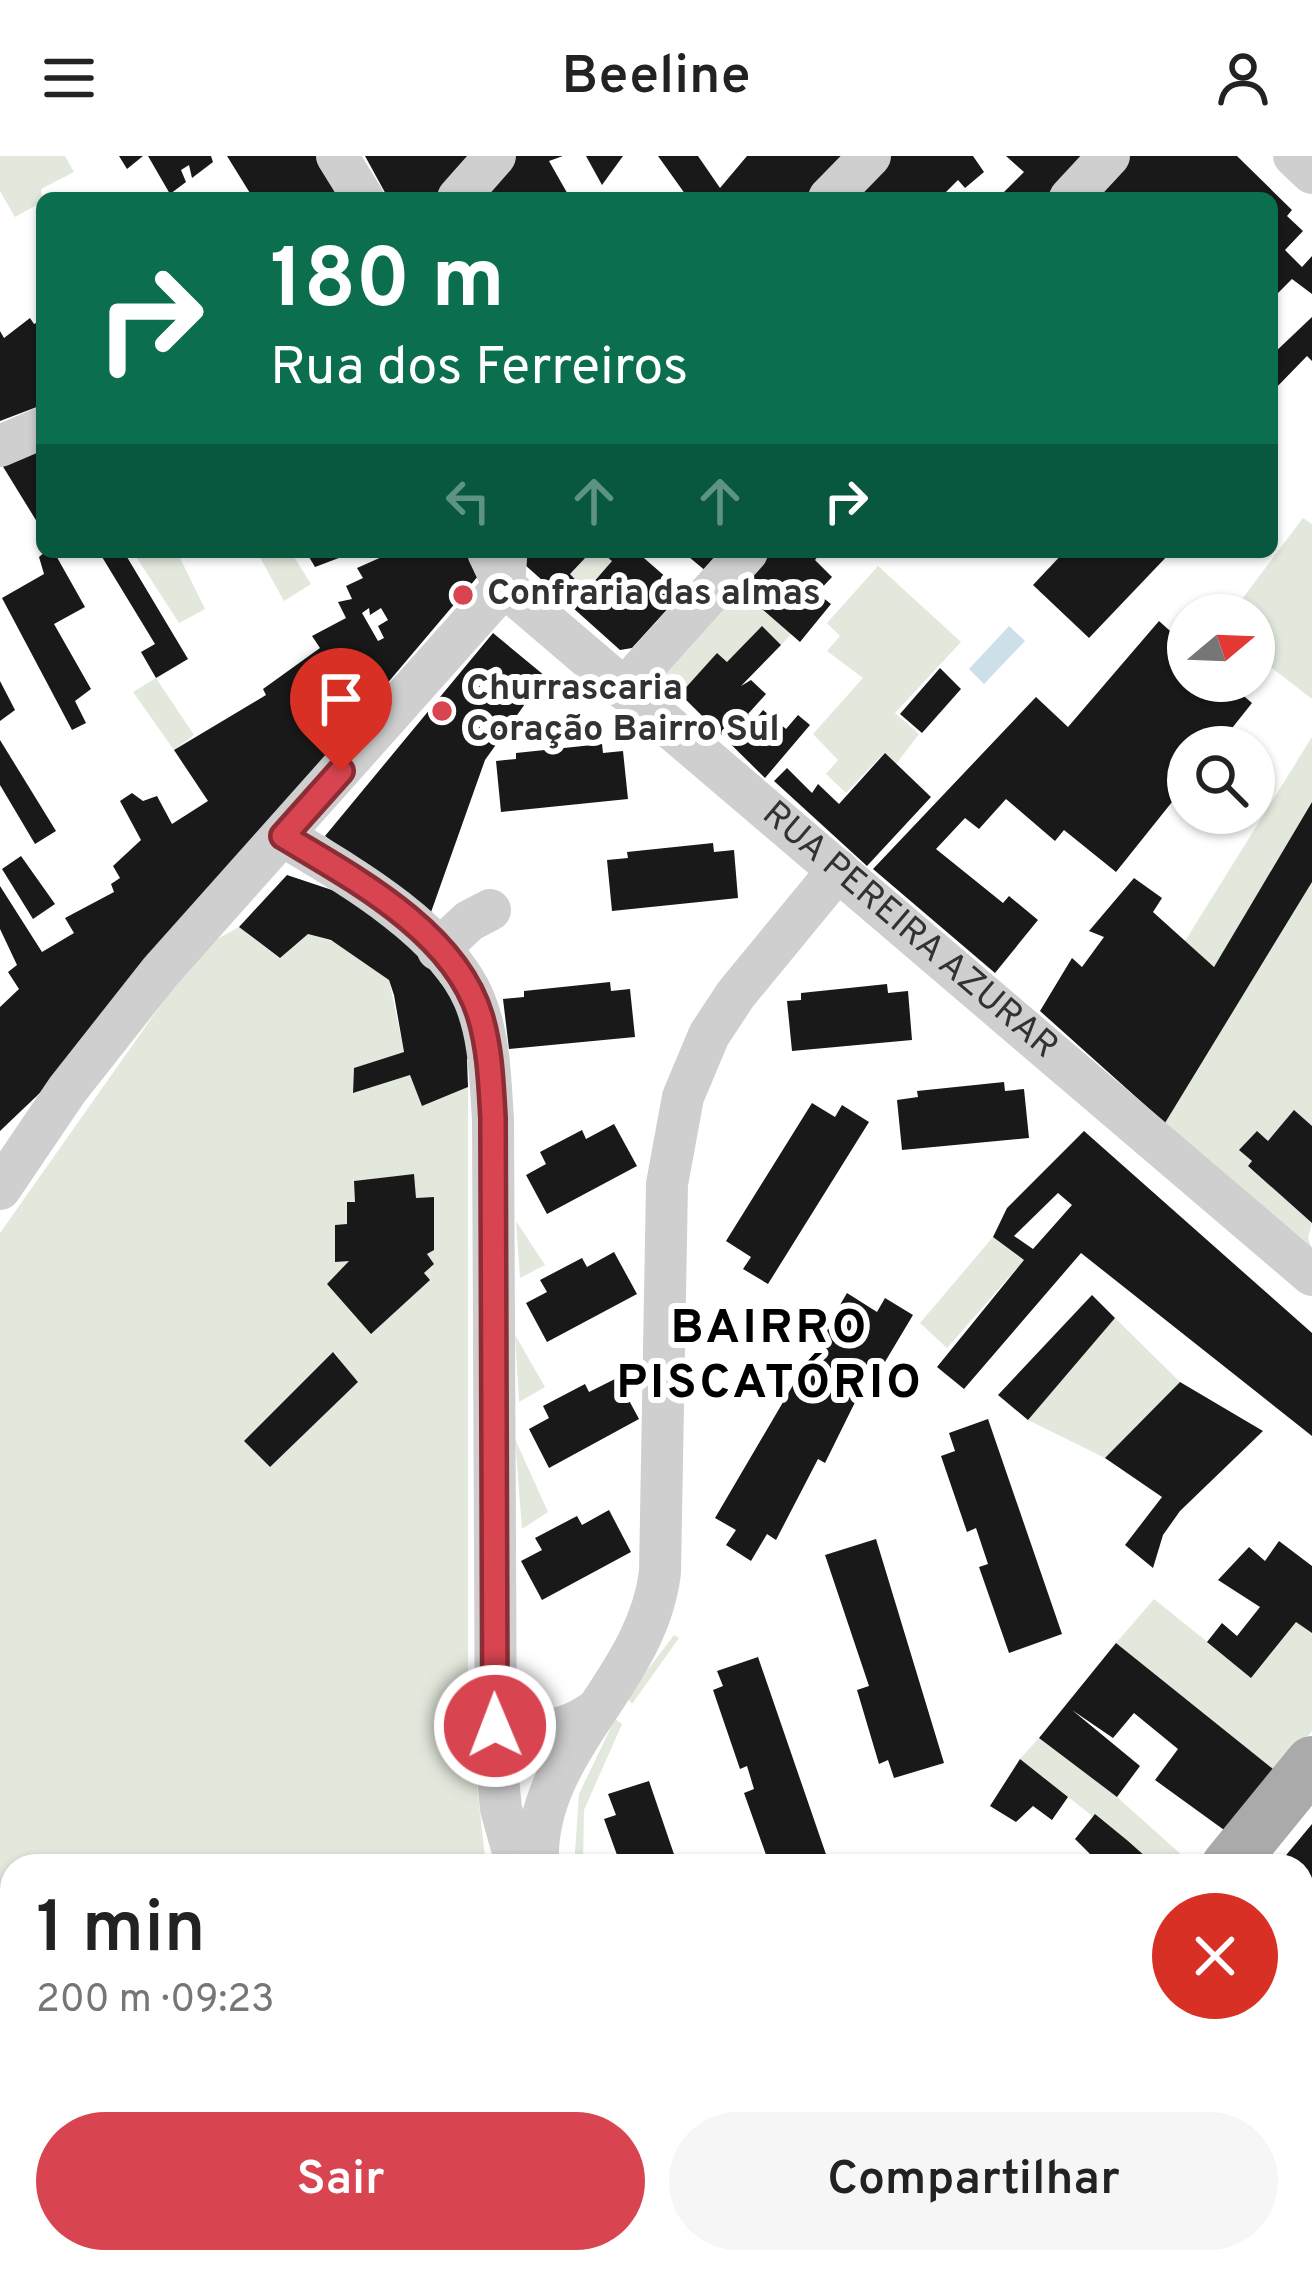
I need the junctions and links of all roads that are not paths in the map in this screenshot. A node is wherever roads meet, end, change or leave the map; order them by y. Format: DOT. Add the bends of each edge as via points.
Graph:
graph roads {
  1 [pos="337,156"];
  2 [pos="495,156"];
  3 [pos="870,156"];
  4 [pos="1109,156"];
  5 [pos="1294,156"];
  6 [pos="1312,173"];
  7 [pos="358,192"];
  8 [pos="463,192"];
  9 [pos="835,192"];
  10 [pos="1076,192"];
  11 [pos="36,431"];
  12 [pos="0,446"];
  13 [pos="742,558"];
  14 [pos="500,563"];
  15 [pos="624,689"];
  16 [pos="283,836"];
  17 [pos="838,870"];
  18 [pos="490,910"];
  19 [pos="438,950"];
  20 [pos="1,1185"];
  21 [pos="1312,1274"];
  22 [pos="494,1693"];
  23 [pos="598,1708"];
  24 [pos="1312,1762"];
  25 [pos="514,1854"];
  26 [pos="537,1854"];
  27 [pos="1238,1854"];
  1 -- 7 [label="street"];
  2 -- 8 [label="street"];
  3 -- 9 [label="street"];
  4 -- 10 [label="street"];
  5 -- 6 [label="street"];
  11 -- 12 [label="street"];
  13 -- 15 [label="street"];
  14 -- 15 [label="street, RUA PEREIRA AZURAR"];
  14 -- 16 [label="street"];
  15 -- 17 [label="street, RUA PEREIRA AZURAR"];
  16 -- 19 [label="street" via="372,892"];
  16 -- 20 [label="street" via="132,1007"];
  17 -- 21 [label="street, RUA PEREIRA AZURAR"];
  17 -- 23 [label="street" via="736,994 683,1097 667,1184 658,1596 648,1631"];
  18 -- 19 [label="street"];
  19 -- 22 [label="street" via="481,1017 493,1118"];
  22 -- 23 [label="street" via="514,1722 535,1730 561,1730"];
  22 -- 25 [label="street" via="501,1809"];
  23 -- 26 [label="street" via="545,1804"];
  24 -- 27 [label="main road"];
}
